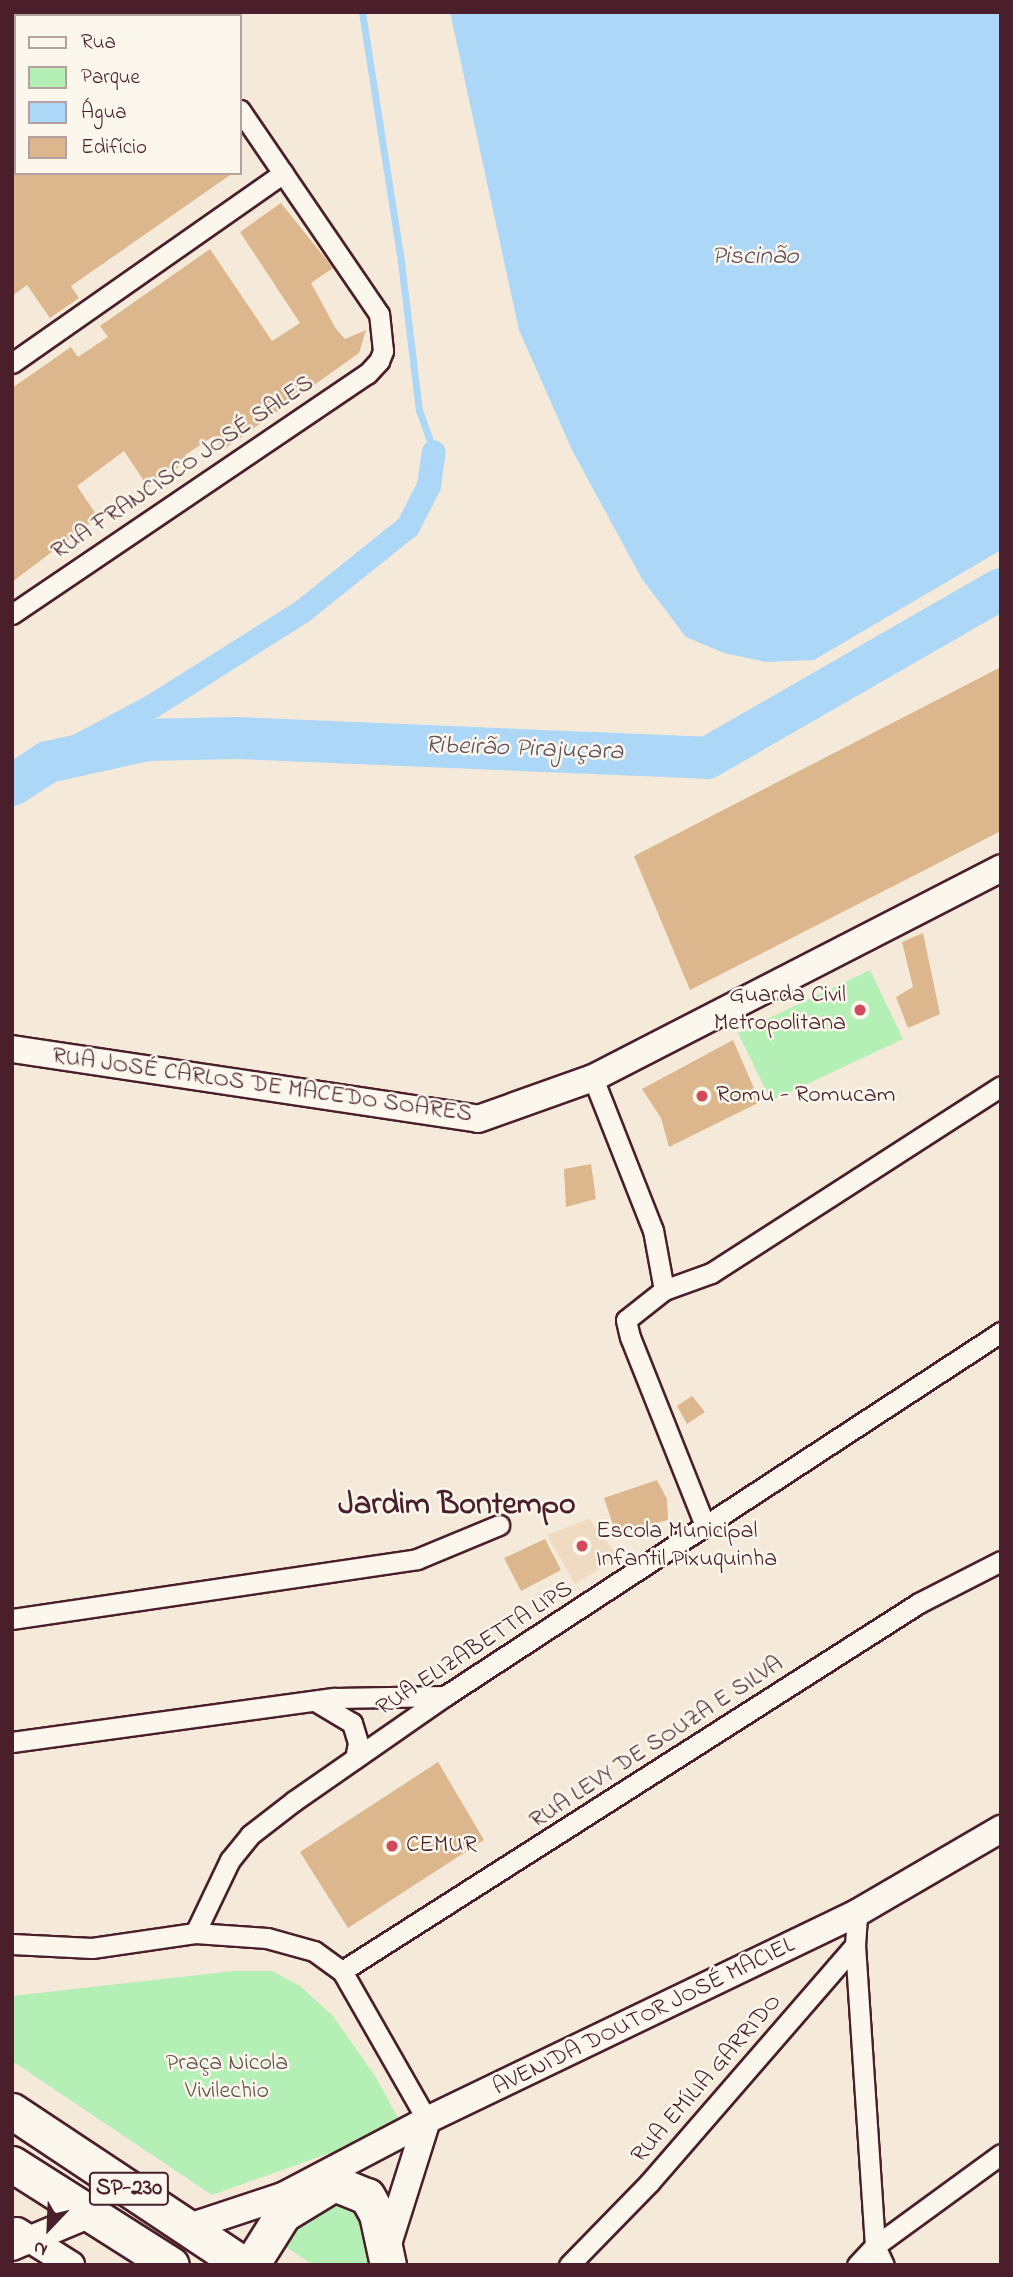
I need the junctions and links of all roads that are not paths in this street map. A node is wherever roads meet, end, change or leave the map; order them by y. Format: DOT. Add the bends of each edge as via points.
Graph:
graph roads {
  1 [pos="242,113"];
  2 [pos="283,173"];
  3 [pos="12,363"];
  4 [pos="12,614"];
  5 [pos="1001,868"];
  6 [pos="12,1049"];
  7 [pos="593,1078"];
  8 [pos="1001,1086"];
  9 [pos="664,1290"];
  10 [pos="1001,1332"];
  11 [pos="499,1525"];
  12 [pos="705,1525"];
  13 [pos="1001,1561"];
  14 [pos="12,1619"];
  15 [pos="445,1696"];
  16 [pos="317,1702"];
  17 [pos="12,1742"];
  18 [pos="355,1759"];
  19 [pos="1001,1829"];
  20 [pos="857,1913"];
  21 [pos="195,1933"];
  22 [pos="12,1944"];
  23 [pos="855,1945"];
  24 [pos="342,1971"];
  25 [pos="12,2111"];
  26 [pos="427,2120"];
  27 [pos="71,2150"];
  28 [pos="1001,2154"];
  29 [pos="12,2164"];
  30 [pos="283,2196"];
  31 [pos="88,2215"];
  32 [pos="186,2228"];
  33 [pos="17,2238"];
  34 [pos="875,2246"];
  35 [pos="387,2257"];
  36 [pos="62,2263"];
  37 [pos="171,2265"];
  38 [pos="248,2265"];
  39 [pos="569,2265"];
  40 [pos="857,2265"];
  41 [pos="884,2265"];
  1 -- 2 [label="street"];
  2 -- 3 [label="street"];
  2 -- 4 [label="street, RUA FRANCISCO JOSÉ SALES" via="379,314 383,351 379,361 367,374"];
  5 -- 7 [label="street, RUA JOSÉ CARLOS DE MACEDO SOARES"];
  6 -- 7 [label="street, RUA JOSÉ CARLOS DE MACEDO SOARES" via="478,1119"];
  7 -- 9 [label="street" via="653,1230"];
  8 -- 9 [label="street" via="711,1273"];
  9 -- 12 [label="street" via="626,1320 636,1360"];
  10 -- 12 [label="street, RUA ELIZABETTA LIPS"];
  11 -- 14 [label="street" via="417,1559"];
  12 -- 15 [label="street, RUA ELIZABETTA LIPS"];
  13 -- 24 [label="street, RUA LEVY DE SOUZA E SILVA" via="919,1603"];
  15 -- 16 [label="street"];
  15 -- 18 [label="street, RUA ELIZABETTA LIPS"];
  16 -- 17 [label="street"];
  16 -- 18 [label="street" via="352,1723 358,1743"];
  18 -- 21 [label="street, RUA ELIZABETTA LIPS" via="250,1835 230,1860"];
  19 -- 20 [label="street, AVENIDA DOUTOR JOSÉ MACIEL"];
  20 -- 23 [label="street"];
  20 -- 26 [label="street, AVENIDA DOUTOR JOSÉ MACIEL"];
  21 -- 22 [label="street" via="92,1948"];
  21 -- 24 [label="street" via="293,1944 314,1951"];
  23 -- 34 [label="street"];
  23 -- 39 [label="street, RUA EMÍLIA GARRIDO" via="649,2183"];
  24 -- 26 [label="street"];
  25 -- 27 [label="highway, SP-230"];
  26 -- 30 [label="street, AVENIDA DOUTOR JOSÉ MACIEL"];
  26 -- 35 [label="street"];
  27 -- 31 [label="highway"];
  27 -- 32 [label="highway, SP-230"];
  28 -- 34 [label="street"];
  29 -- 31 [label="highway, SP-230"];
  30 -- 32 [label="street, AVENIDA DOUTOR JOSÉ MACIEL"];
  30 -- 38 [label="street, AVENIDA DOUTOR JOSÉ MACIEL" via="252,2233"];
  31 -- 32 [label="highway"];
  31 -- 33 [label="street"];
  31 -- 36 [label="street"];
  31 -- 37 [label="highway, SP-230"];
  32 -- 38 [label="highway, SP-230"];
  33 -- 36 [label="street"];
  34 -- 40 [label="street"];
  34 -- 41 [label="street"];
  35 -- 38 [label="highway" via="377,2214 367,2196 334,2183 283,2214"];
}
